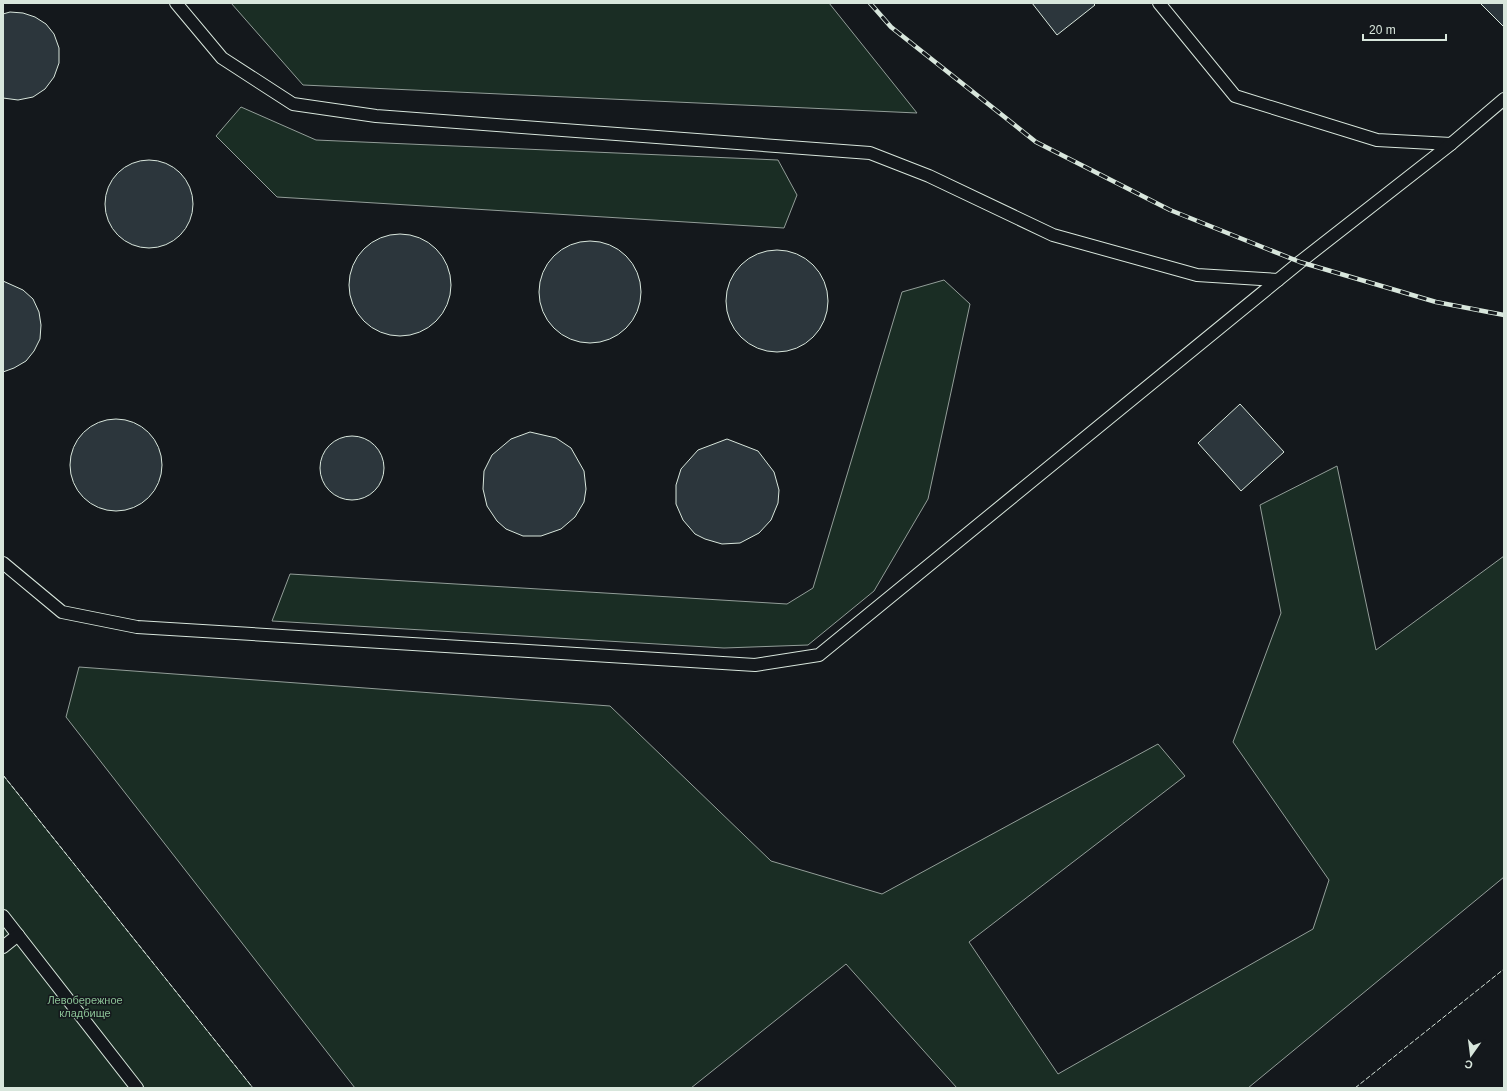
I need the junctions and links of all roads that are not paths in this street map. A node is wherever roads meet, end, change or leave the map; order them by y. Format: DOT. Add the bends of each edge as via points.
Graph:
graph roads {
  1 [pos="176,3"];
  2 [pos="1159,3"];
  3 [pos="1504,99"];
  4 [pos="1451,144"];
  5 [pos="1278,280"];
  6 [pos="3,563"];
  7 [pos="3,916"];
  8 [pos="18,935"];
  9 [pos="3,947"];
  10 [pos="137,1088"];
  1 -- 5 [label="lane" via="222,58 293,104 376,116 870,153 930,176 1053,235 1197,275"];
  2 -- 4 [label="lane" via="1235,96 1377,140"];
  3 -- 4 [label="lane"];
  4 -- 5 [label="lane"];
  5 -- 6 [label="lane" via="818,655 755,665 137,628 62,612"];
  7 -- 8 [label="lane"];
  8 -- 9 [label="lane"];
  8 -- 10 [label="lane"];
}
